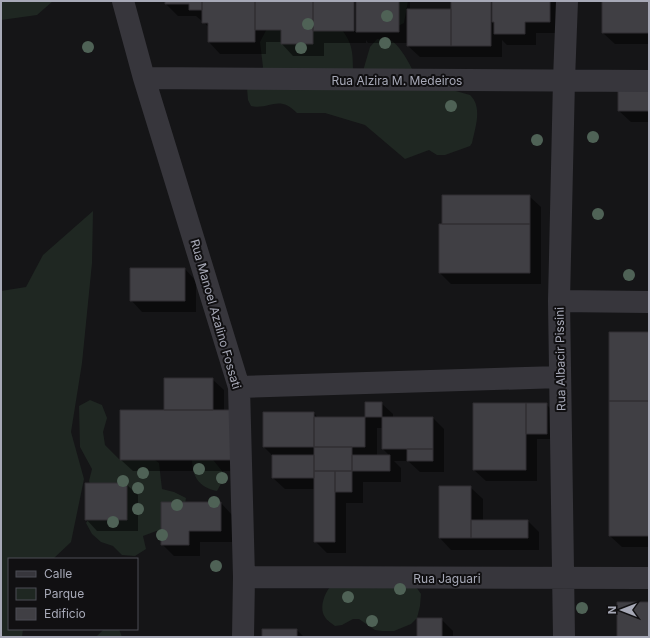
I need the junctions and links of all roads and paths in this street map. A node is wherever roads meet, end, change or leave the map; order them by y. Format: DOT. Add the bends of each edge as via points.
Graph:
graph roads {
  1 [pos="123,1"];
  2 [pos="567,1"];
  3 [pos="144,78"];
  4 [pos="564,80"];
  5 [pos="649,81"];
  6 [pos="559,301"];
  7 [pos="649,302"];
  8 [pos="560,377"];
  9 [pos="239,387"];
  10 [pos="244,577"];
  11 [pos="563,578"];
  12 [pos="649,578"];
  13 [pos="243,637"];
  14 [pos="564,637"];
  1 -- 3 [label="street, Rua Manoel Azalino Fossati"];
  2 -- 4 [label="street, Rua Albacir Pissini"];
  3 -- 4 [label="street, Rua Alzira M. Medeiros"];
  3 -- 9 [label="street, Rua Manoel Azalino Fossati"];
  4 -- 5 [label="street, Rua Alzira M. Medeiros"];
  4 -- 6 [label="street, Rua Albacir Pissini"];
  6 -- 7 [label="street"];
  6 -- 8 [label="street, Rua Albacir Pissini"];
  8 -- 9 [label="street"];
  8 -- 11 [label="street, Rua Albacir Pissini"];
  9 -- 10 [label="street, Rua Manoel Azalino Fossati"];
  10 -- 11 [label="street, Rua Jaguari"];
  10 -- 13 [label="street, Rua Manoel Azalino Fossati"];
  11 -- 12 [label="street, Rua Jaguari"];
  11 -- 14 [label="street, Rua Albacir Pissini"];
}
